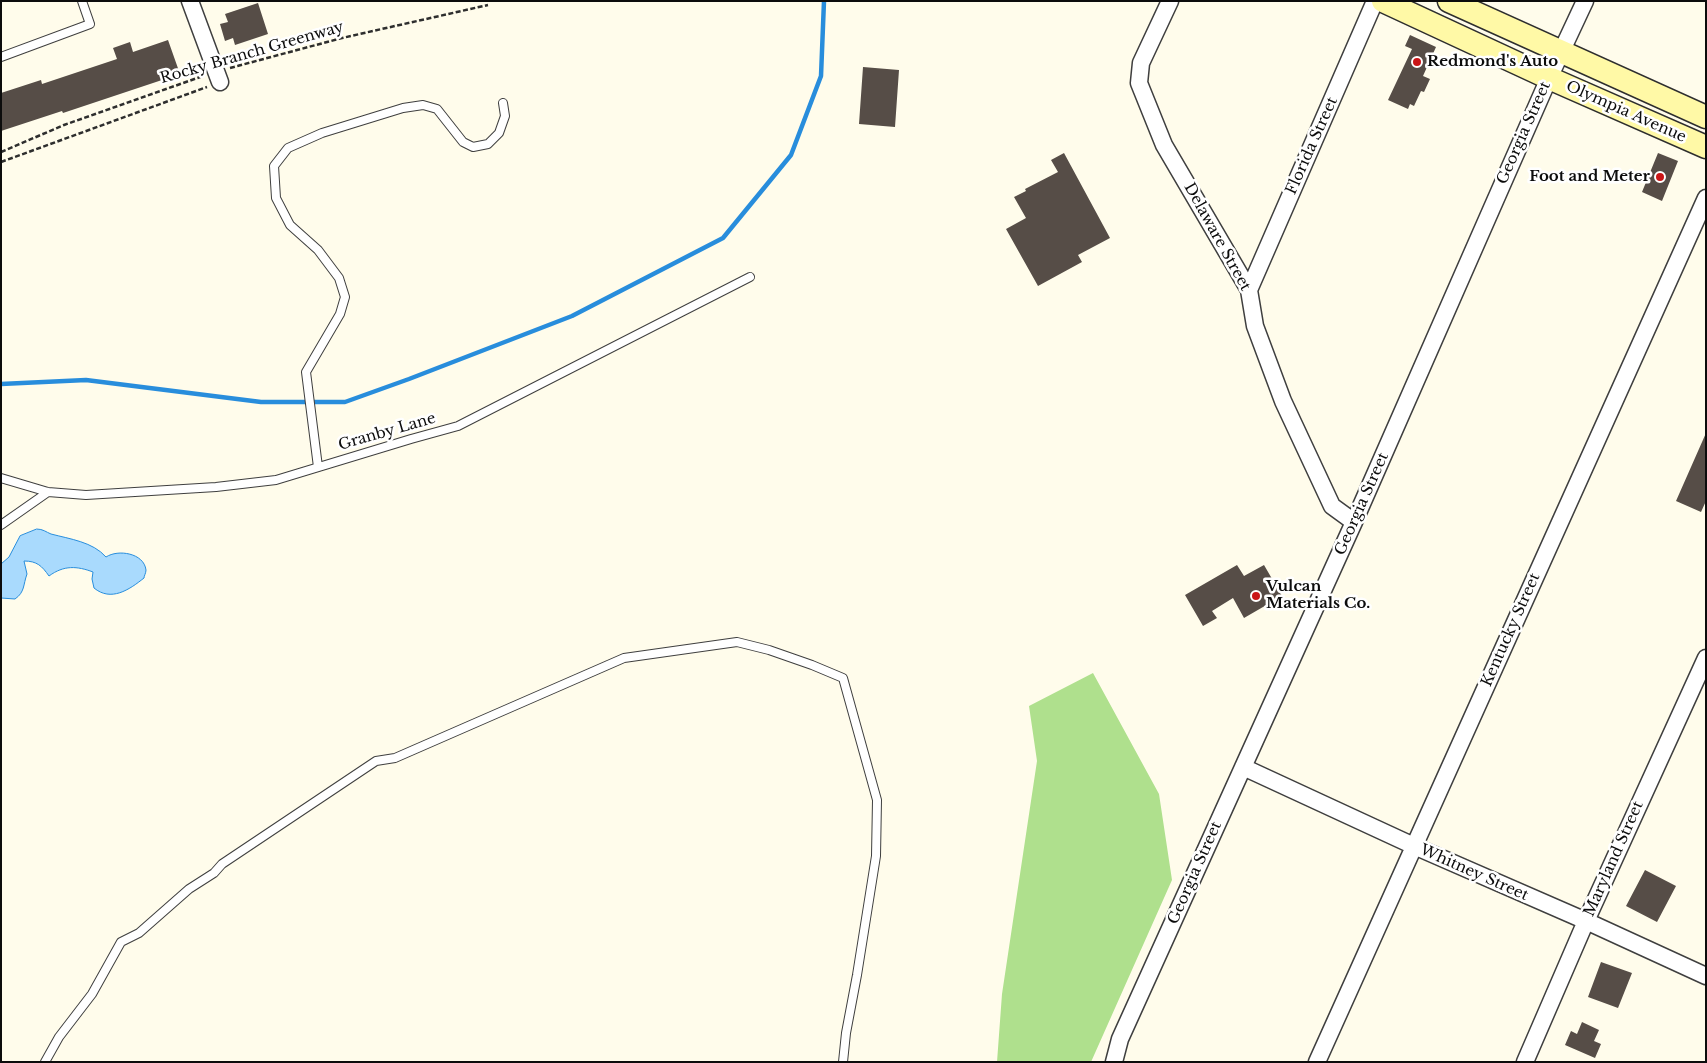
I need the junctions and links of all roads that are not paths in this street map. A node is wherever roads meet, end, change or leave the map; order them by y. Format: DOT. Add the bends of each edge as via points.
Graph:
graph roads {
  1 [pos="82,1"];
  2 [pos="190,1"];
  3 [pos="1170,1"];
  4 [pos="1375,1"];
  5 [pos="1383,1"];
  6 [pos="1449,1"];
  7 [pos="1585,1"];
  8 [pos="1562,52"];
  9 [pos="1,56"];
  10 [pos="219,77"];
  11 [pos="1549,78"];
  12 [pos="503,103"];
  13 [pos="1706,117"];
  14 [pos="1706,147"];
  15 [pos="1706,198"];
  16 [pos="750,277"];
  17 [pos="1248,290"];
  18 [pos="318,467"];
  19 [pos="1,478"];
  20 [pos="48,492"];
  21 [pos="1354,522"];
  22 [pos="1,525"];
  23 [pos="1706,658"];
  24 [pos="1243,767"];
  25 [pos="1414,846"];
  26 [pos="1586,921"];
  27 [pos="1706,976"];
  28 [pos="45,1062"];
  29 [pos="843,1062"];
  30 [pos="1114,1062"];
  31 [pos="1317,1062"];
  32 [pos="1525,1062"];
  1 -- 9 [label="lane" via="90,24"];
  2 -- 10 [label="street"];
  3 -- 17 [label="street, Delaware Street" via="1141,63 1140,83 1164,145"];
  4 -- 17 [label="street, Florida Street"];
  5 -- 11 [label="main road, Olympia Avenue"];
  6 -- 8 [label="main road, Olympia Avenue"];
  7 -- 8 [label="street, Georgia Street"];
  8 -- 11 [label="street, Georgia Street"];
  8 -- 13 [label="main road, Olympia Avenue"];
  11 -- 14 [label="main road, Olympia Avenue"];
  11 -- 21 [label="street, Georgia Street"];
  12 -- 18 [label="lane" via="505,116 499,133 488,144 473,147 463,142 437,109 423,105 322,133 288,148 274,166 276,198 290,225 318,250 339,278 345,297 340,314 306,372"];
  15 -- 25 [label="street, Kentucky Street"];
  16 -- 18 [label="lane, Granby Lane" via="458,426"];
  17 -- 21 [label="street, Delaware Street" via="1255,326 1283,401 1332,506"];
  18 -- 20 [label="lane, Granby Lane" via="276,480 216,487 86,495"];
  19 -- 20 [label="lane, Granby Lane"];
  20 -- 22 [label="lane"];
  21 -- 24 [label="street, Georgia Street"];
  23 -- 26 [label="street, Maryland Street"];
  24 -- 25 [label="street, Whitney Street"];
  24 -- 30 [label="street, Georgia Street" via="1120,1039"];
  25 -- 26 [label="street, Whitney Street"];
  25 -- 31 [label="street, Kentucky Street"];
  26 -- 27 [label="street, Whitney Street"];
  26 -- 32 [label="street, Maryland Street"];
  28 -- 29 [label="lane" via="59,1037 92,994 121,942 138,933 222,864 376,761 395,758 624,658 737,642 812,664 843,678 877,800 876,856"];
}
